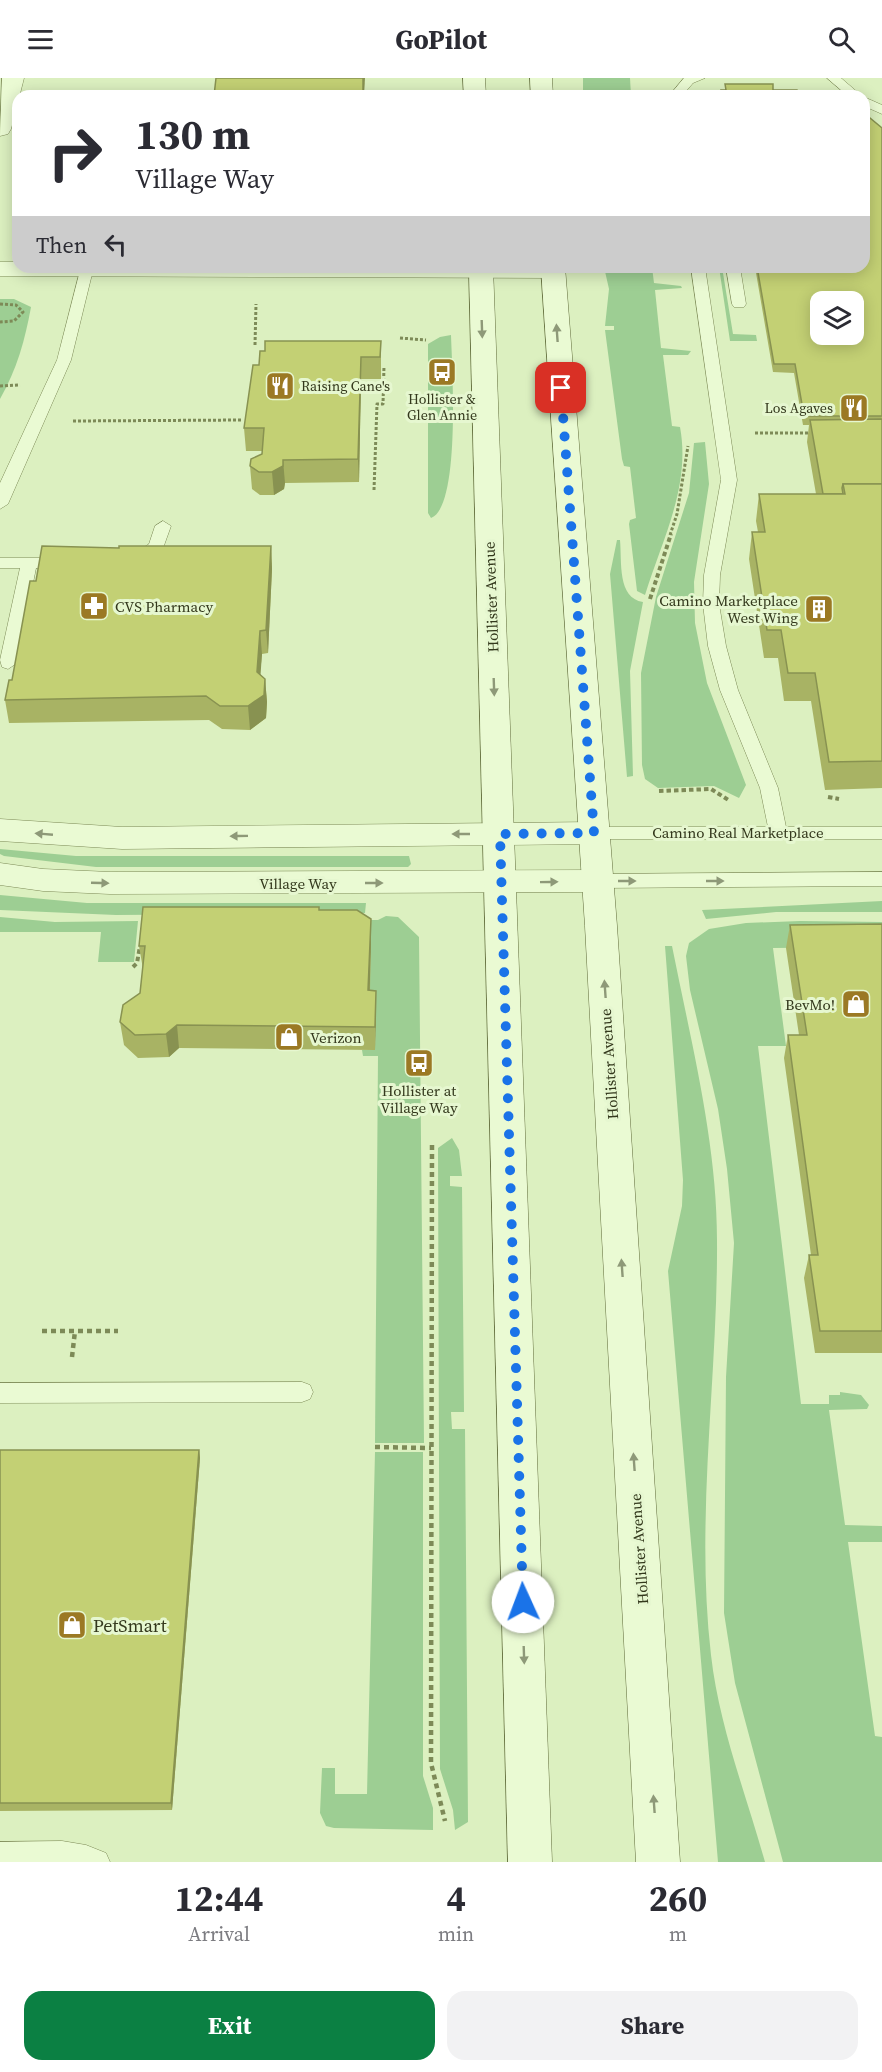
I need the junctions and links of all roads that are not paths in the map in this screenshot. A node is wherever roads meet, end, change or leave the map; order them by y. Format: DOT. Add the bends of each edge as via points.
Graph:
graph roads {
  1 [pos="13,78"];
  2 [pos="833,78"];
  3 [pos="848,90"];
  4 [pos="0,129"];
  5 [pos="85,273"];
  6 [pos="481,273"];
  7 [pos="554,273"];
  8 [pos="699,273"];
  9 [pos="733,273"];
  10 [pos="739,304"];
  11 [pos="0,504"];
  12 [pos="163,526"];
  13 [pos="121,561"];
  14 [pos="0,563"];
  15 [pos="29,563"];
  16 [pos="86,563"];
  17 [pos="8,663"];
  18 [pos="0,830"];
  19 [pos="778,831"];
  20 [pos="594,833"];
  21 [pos="882,833"];
  22 [pos="500,834"];
  23 [pos="0,874"];
  24 [pos="882,879"];
  25 [pos="597,881"];
  26 [pos="501,882"];
  27 [pos="302,1392"];
  28 [pos="0,1393"];
  29 [pos="0,1855"];
  30 [pos="97,1862"];
  31 [pos="530,1862"];
  32 [pos="658,1862"];
  1 -- 4 [label="main road"];
  2 -- 3 [label="lane"];
  5 -- 11 [label="lane" via="74,332"];
  6 -- 22 [label="main road, Hollister Avenue, one-way"];
  20 -- 7 [label="main road, Hollister Avenue, one-way"];
  8 -- 19 [label="lane" via="729,488 712,575 711,604 729,690 769,788"];
  9 -- 10 [label="lane"];
  12 -- 13 [label="lane" via="153,551"];
  14 -- 15 [label="lane"];
  15 -- 16 [label="lane"];
  15 -- 17 [label="lane"];
  22 -- 18 [label="main road, one-way" via="122,838"];
  19 -- 20 [label="lane, Camino Real Marketplace"];
  19 -- 21 [label="lane, Camino Real Marketplace"];
  20 -- 22 [label="main road"];
  20 -- 25 [label="main road, Hollister Avenue"];
  22 -- 26 [label="main road, Hollister Avenue"];
  23 -- 26 [label="main road, Village Way, one-way" via="110,884"];
  25 -- 24 [label="lane, one-way"];
  26 -- 25 [label="main road, Village Way, one-way"];
  32 -- 25 [label="main road, Hollister Avenue, one-way"];
  26 -- 31 [label="main road, Hollister Avenue, one-way"];
  27 -- 28 [label="lane"];
  29 -- 30 [label="lane" via="67,1854"];
}
